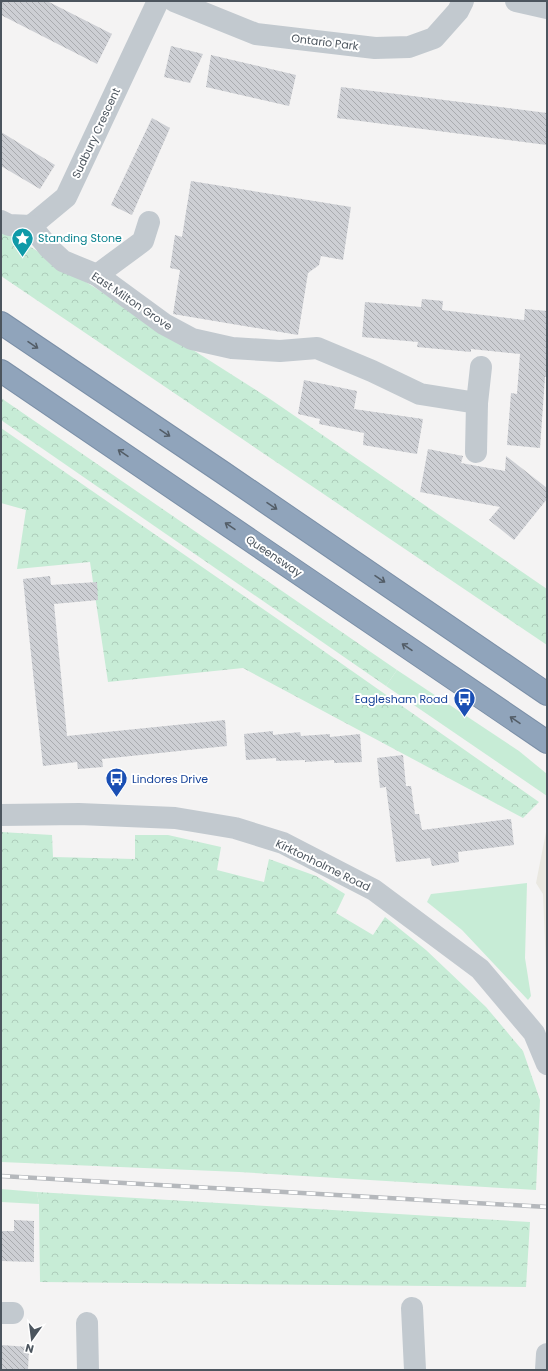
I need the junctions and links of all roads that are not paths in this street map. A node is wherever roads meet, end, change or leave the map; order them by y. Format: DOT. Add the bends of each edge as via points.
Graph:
graph roads {
  1 [pos="158,1"];
  2 [pos="174,1"];
  3 [pos="463,1"];
  4 [pos="516,1"];
  5 [pos="547,8"];
  6 [pos="1,221"];
  7 [pos="149,222"];
  8 [pos="31,226"];
  9 [pos="97,275"];
  10 [pos="1,323"];
  11 [pos="481,367"];
  12 [pos="1,371"];
  13 [pos="477,403"];
  14 [pos="476,452"];
  15 [pos="547,694"];
  16 [pos="547,742"];
  17 [pos="1,815"];
  18 [pos="547,1064"];
  19 [pos="412,1308"];
  20 [pos="88,1323"];
  21 [pos="547,1354"];
  22 [pos="88,1370"];
  23 [pos="415,1370"];
  24 [pos="546,1370"];
  1 -- 8 [label="street, Sudbury Crescent" via="66,197"];
  2 -- 3 [label="street, Ontario Park" via="256,34 375,48 409,47 434,38 458,11"];
  4 -- 5 [label="street"];
  6 -- 8 [label="street" via="9,225"];
  7 -- 9 [label="street" via="143,241"];
  8 -- 9 [label="street, East Milton Grove" via="63,261"];
  9 -- 13 [label="street, East Milton Grove" via="164,324 192,339 232,348 280,351 318,348 420,394"];
  10 -- 15 [label="highway, one-way"];
  11 -- 13 [label="street"];
  16 -- 12 [label="highway, Queensway, one-way"];
  13 -- 14 [label="street"];
  17 -- 18 [label="street, Kirktonholme Road" via="79,814 175,818 234,828 283,843 374,890 480,969 534,1032"];
  19 -- 23 [label="street"];
  20 -- 22 [label="street"];
  21 -- 24 [label="street"];
}
